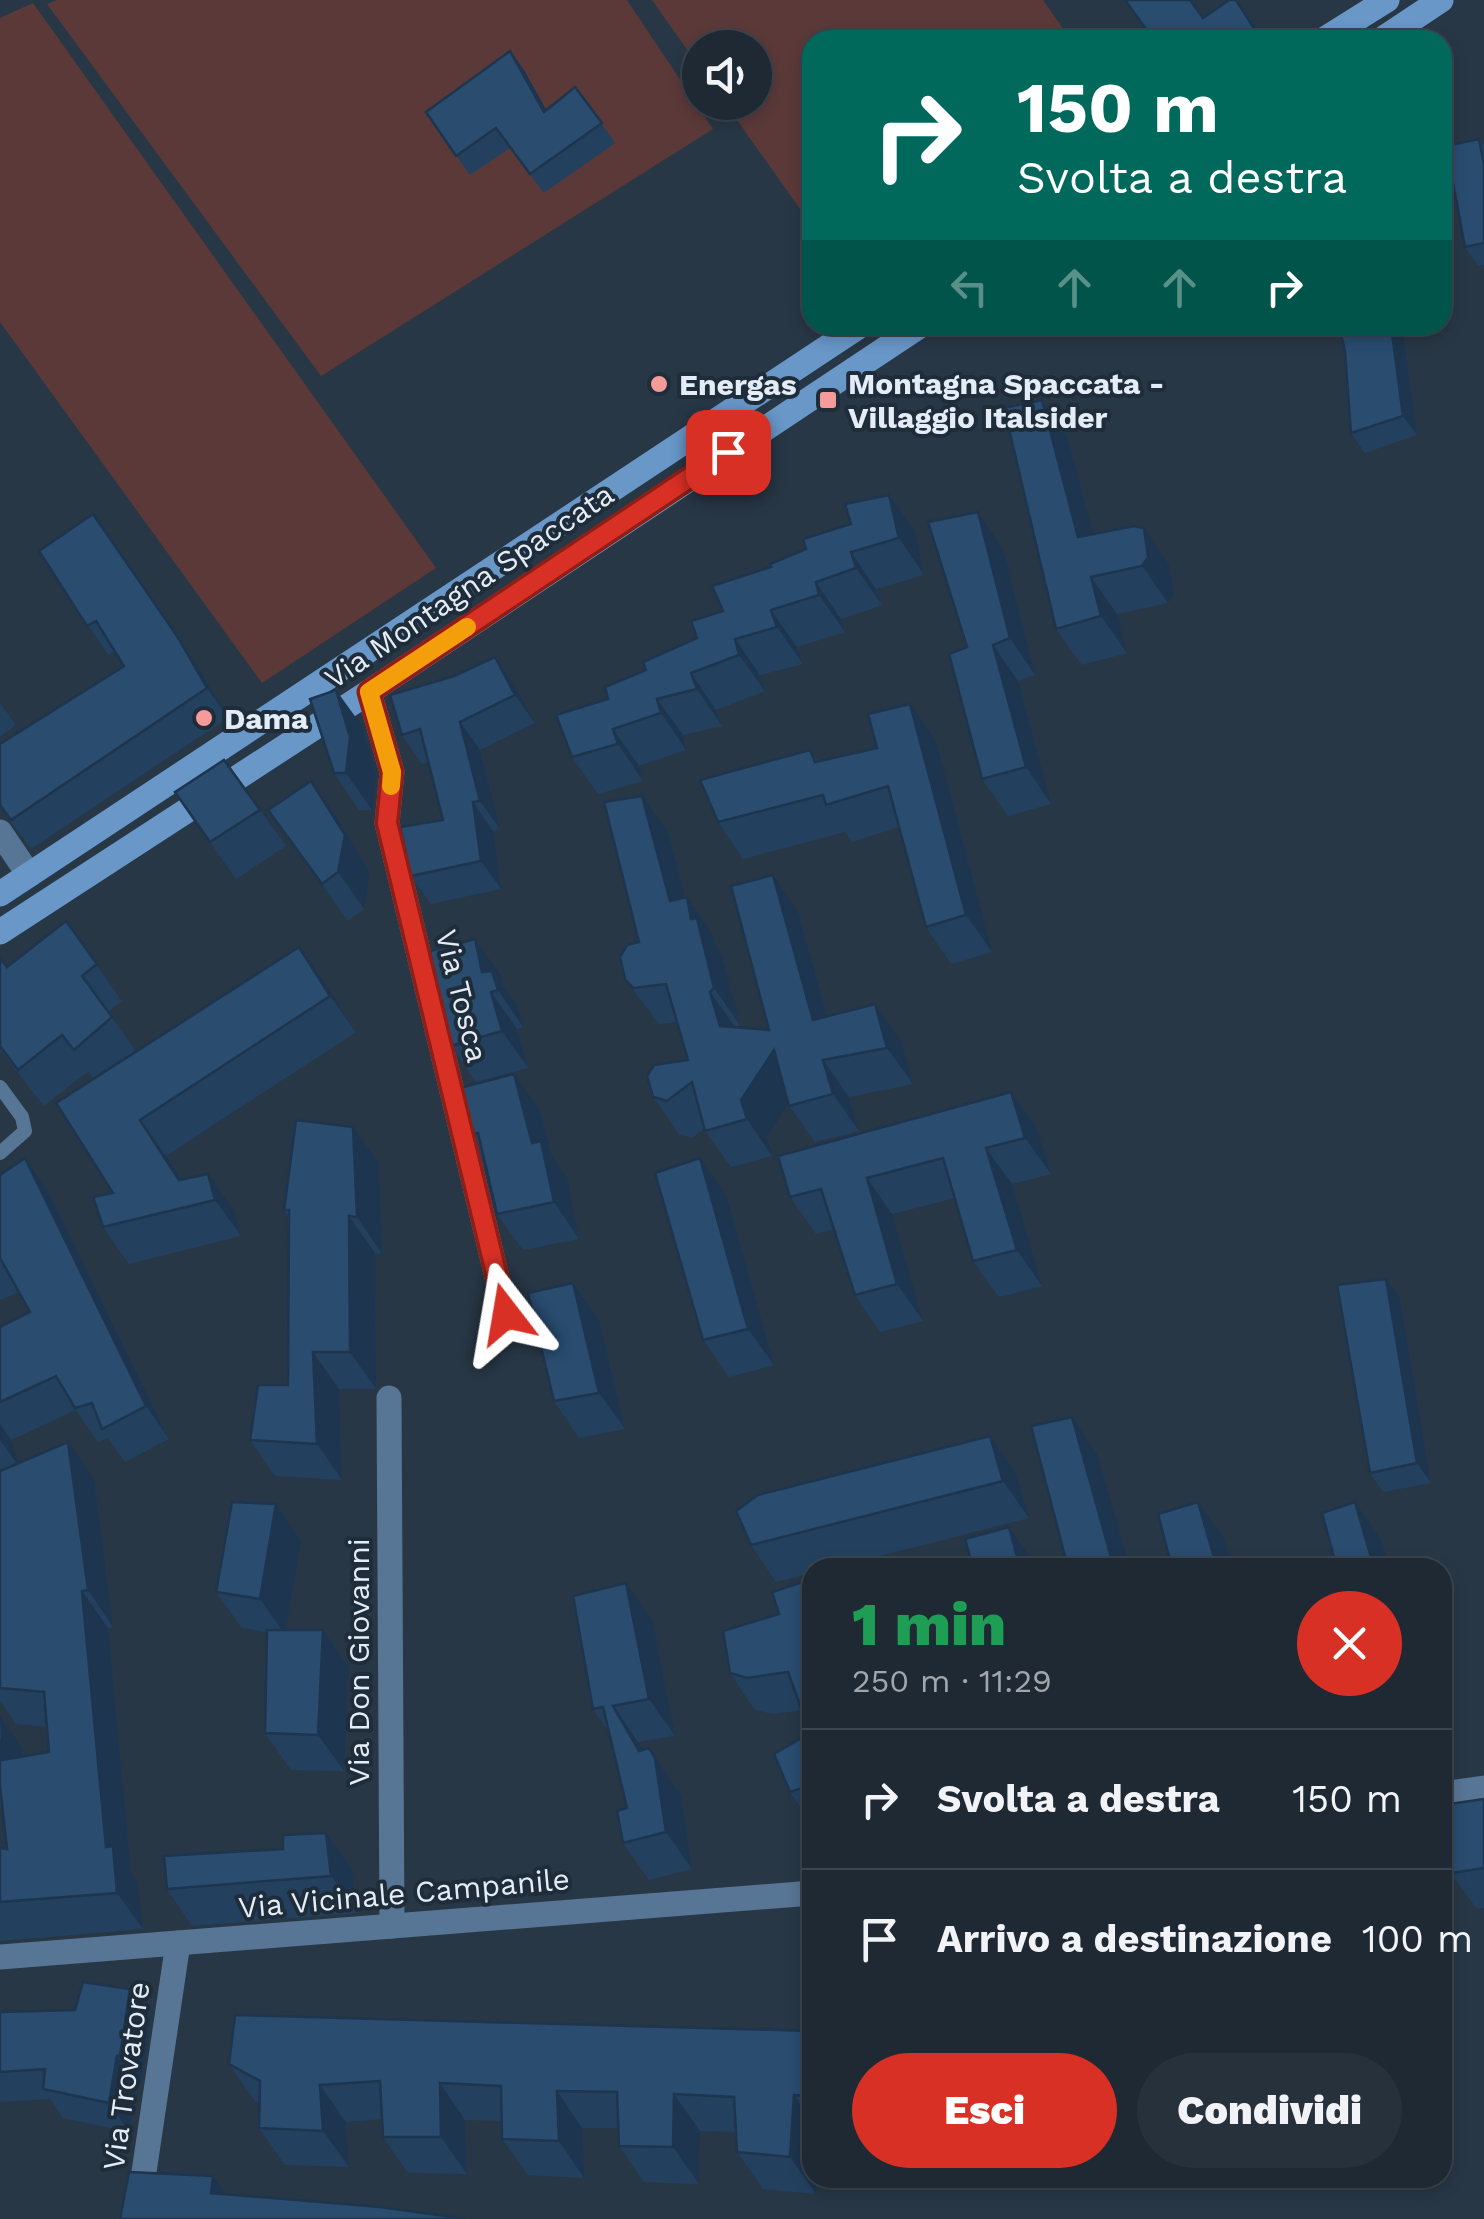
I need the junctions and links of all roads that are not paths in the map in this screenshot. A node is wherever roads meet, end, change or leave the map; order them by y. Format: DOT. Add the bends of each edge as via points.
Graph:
graph roads {
  1 [pos="1387,0"];
  2 [pos="1441,0"];
  3 [pos="1338,30"];
  4 [pos="1396,30"];
  5 [pos="846,335"];
  6 [pos="906,335"];
  7 [pos="369,692"];
  8 [pos="0,832"];
  9 [pos="30,875"];
  10 [pos="0,894"];
  11 [pos="0,932"];
  12 [pos="0,1087"];
  13 [pos="0,1153"];
  14 [pos="506,1314"];
  15 [pos="389,1398"];
  16 [pos="1484,1788"];
  17 [pos="1452,1793"];
  18 [pos="802,1894"];
  19 [pos="392,1926"];
  20 [pos="178,1943"];
  21 [pos="0,1957"];
  22 [pos="138,2219"];
  1 -- 3 [label="main road"];
  2 -- 4 [label="main road"];
  5 -- 9 [label="main road, Via Montagna Spaccata"];
  6 -- 7 [label="main road, Via Montagna Spaccata"];
  7 -- 11 [label="main road, Via Montagna Spaccata"];
  7 -- 14 [label="street, Via Tosca" via="392,772 387,823"];
  8 -- 9 [label="street"];
  9 -- 10 [label="main road, Via Montagna Spaccata"];
  12 -- 13 [label="lane" via="25,1131"];
  15 -- 19 [label="street, Via Don Giovanni"];
  16 -- 17 [label="street"];
  18 -- 19 [label="street, Via Vicinale Campanile"];
  19 -- 20 [label="street, Via Vicinale Campanile"];
  20 -- 21 [label="street, Via Vicinale Campanile"];
  20 -- 22 [label="street, Via Trovatore"];
}
